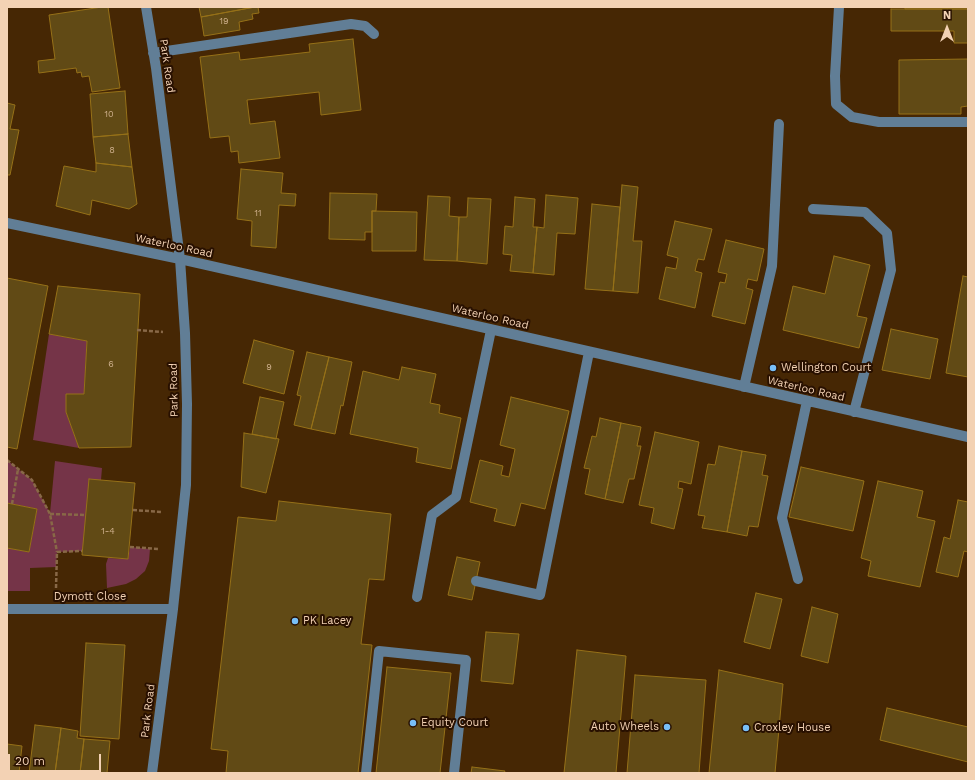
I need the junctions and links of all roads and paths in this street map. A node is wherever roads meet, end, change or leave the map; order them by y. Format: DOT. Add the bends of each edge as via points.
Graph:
graph roads {
  1 [pos="146,7"];
  2 [pos="839,7"];
  3 [pos="374,34"];
  4 [pos="153,53"];
  5 [pos="968,122"];
  6 [pos="779,124"];
  7 [pos="813,209"];
  8 [pos="7,223"];
  9 [pos="180,259"];
  10 [pos="491,330"];
  11 [pos="589,352"];
  12 [pos="744,387"];
  13 [pos="807,401"];
  14 [pos="854,412"];
  15 [pos="968,437"];
  16 [pos="7,460"];
  17 [pos="18,469"];
  18 [pos="12,504"];
  19 [pos="133,510"];
  20 [pos="183,513"];
  21 [pos="50,514"];
  22 [pos="86,515"];
  23 [pos="130,547"];
  24 [pos="82,551"];
  25 [pos="179,551"];
  26 [pos="57,552"];
  27 [pos="798,579"];
  28 [pos="476,581"];
  29 [pos="417,597"];
  30 [pos="56,608"];
  31 [pos="173,608"];
  32 [pos="7,609"];
  33 [pos="152,773"];
  34 [pos="366,773"];
  35 [pos="454,773"];
  1 -- 4 [label="street, Park Road"];
  2 -- 5 [label="street" via="834,76 836,104 852,117 879,122"];
  3 -- 4 [label="street" via="365,26 351,24"];
  4 -- 9 [label="street, Park Road"];
  6 -- 12 [label="street" via="772,266"];
  7 -- 14 [label="street" via="865,212 886,232 891,270"];
  8 -- 9 [label="street, Waterloo Road"];
  9 -- 10 [label="street, Waterloo Road"];
  9 -- 20 [label="street, Park Road" via="186,333 187,404"];
  10 -- 11 [label="street, Waterloo Road"];
  10 -- 29 [label="street" via="456,497 432,515"];
  11 -- 12 [label="street, Waterloo Road"];
  11 -- 28 [label="street" via="540,595"];
  12 -- 13 [label="street, Waterloo Road"];
  13 -- 14 [label="street, Waterloo Road"];
  13 -- 27 [label="street" via="782,518"];
  14 -- 15 [label="street, Waterloo Road"];
  16 -- 17 [label="path"];
  17 -- 18 [label="path"];
  17 -- 21 [label="path" via="32,480"];
  19 -- 20 [label="path"];
  20 -- 25 [label="street, Park Road"];
  21 -- 22 [label="path"];
  21 -- 26 [label="path"];
  23 -- 25 [label="path"];
  24 -- 26 [label="path"];
  25 -- 31 [label="street, Park Road"];
  26 -- 30 [label="path"];
  30 -- 31 [label="street, Dymott Close"];
  30 -- 32 [label="street, Dymott Close"];
  31 -- 33 [label="street, Park Road"];
  34 -- 35 [label="street" via="379,651 466,660"];
}
